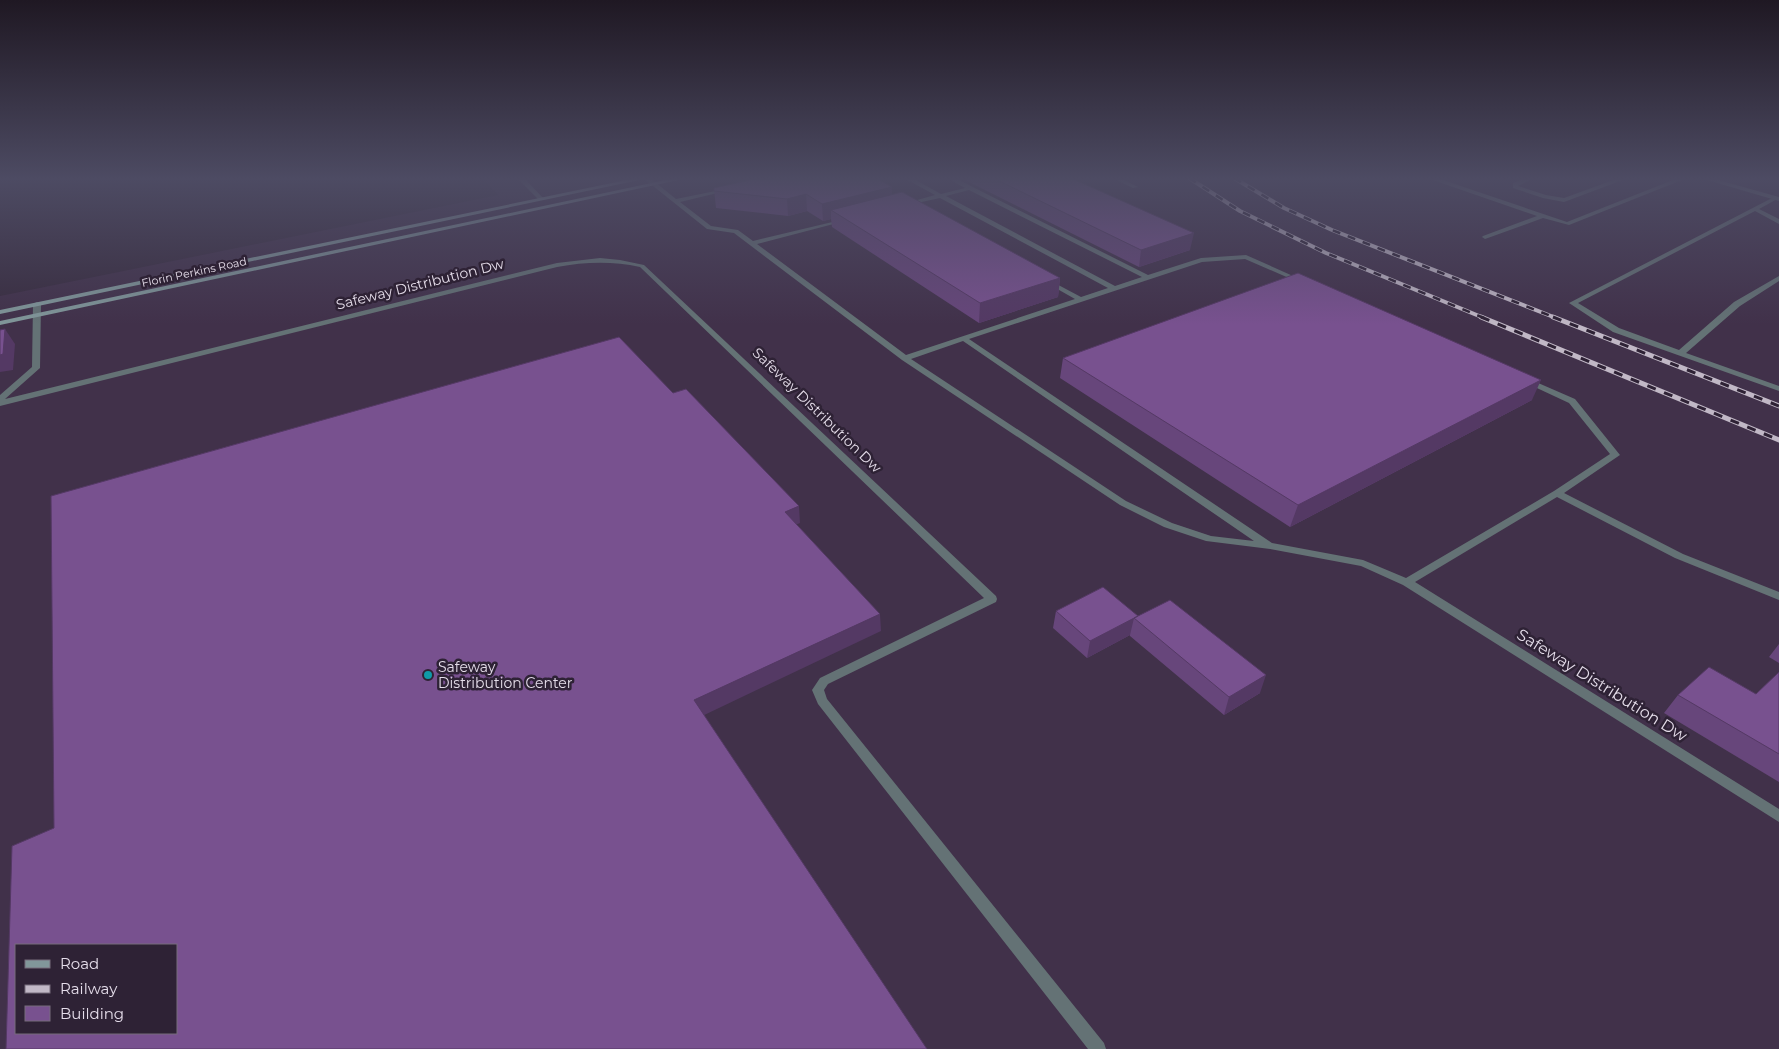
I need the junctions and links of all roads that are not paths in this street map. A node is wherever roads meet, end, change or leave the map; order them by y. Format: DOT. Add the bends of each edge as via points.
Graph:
graph roads {
  1 [pos="407,227"];
  2 [pos="452,227"];
  3 [pos="708,227"];
  4 [pos="817,227"];
  5 [pos="998,227"];
  6 [pos="1047,227"];
  7 [pos="1513,227"];
  8 [pos="1720,227"];
  9 [pos="1485,237"];
  10 [pos="752,243"];
  11 [pos="1038,276"];
  12 [pos="1148,278"];
  13 [pos="1779,278"];
  14 [pos="1310,285"];
  15 [pos="1115,289"];
  16 [pos="1081,300"];
  17 [pos="37,304"];
  18 [pos="0,312"];
  19 [pos="37,315"];
  20 [pos="0,323"];
  21 [pos="964,339"];
  22 [pos="1681,354"];
  23 [pos="905,358"];
  24 [pos="1518,377"];
  25 [pos="1779,389"];
  26 [pos="0,399"];
  27 [pos="0,403"];
  28 [pos="1557,493"];
  29 [pos="1270,546"];
  30 [pos="1408,582"];
  31 [pos="1779,596"];
  32 [pos="1779,816"];
  33 [pos="1098,1049"];
  1 -- 17 [label="main road, Florin Perkins Road"];
  2 -- 19 [label="main road, Florin Perkins Road"];
  3 -- 10 [label="street, Safeway Distribution Dw" via="736,231"];
  4 -- 10 [label="street"];
  5 -- 15 [label="street"];
  6 -- 12 [label="street"];
  7 -- 9 [label="street"];
  8 -- 22 [label="street" via="1573,303 1616,330"];
  10 -- 23 [label="street, Safeway Distribution Dw"];
  11 -- 16 [label="street"];
  12 -- 14 [label="street" via="1201,260 1246,257"];
  12 -- 15 [label="street"];
  13 -- 22 [label="street" via="1737,304"];
  15 -- 16 [label="street"];
  16 -- 21 [label="street"];
  17 -- 18 [label="main road, Florin Perkins Road"];
  17 -- 19 [label="street"];
  19 -- 20 [label="main road, Florin Perkins Road"];
  19 -- 26 [label="street" via="36,368"];
  21 -- 23 [label="street"];
  21 -- 29 [label="street"];
  22 -- 25 [label="street"];
  23 -- 29 [label="street, Safeway Distribution Dw" via="1146,515 1210,539"];
  24 -- 28 [label="street" via="1572,401 1614,455"];
  27 -- 33 [label="street, Safeway Distribution Dw" via="557,265 588,259 618,260 642,266 992,598 824,681 818,690 822,700"];
  28 -- 30 [label="street"];
  28 -- 31 [label="street" via="1679,556"];
  29 -- 30 [label="street, Safeway Distribution Dw" via="1363,563"];
  30 -- 32 [label="street, Safeway Distribution Dw"];
}
